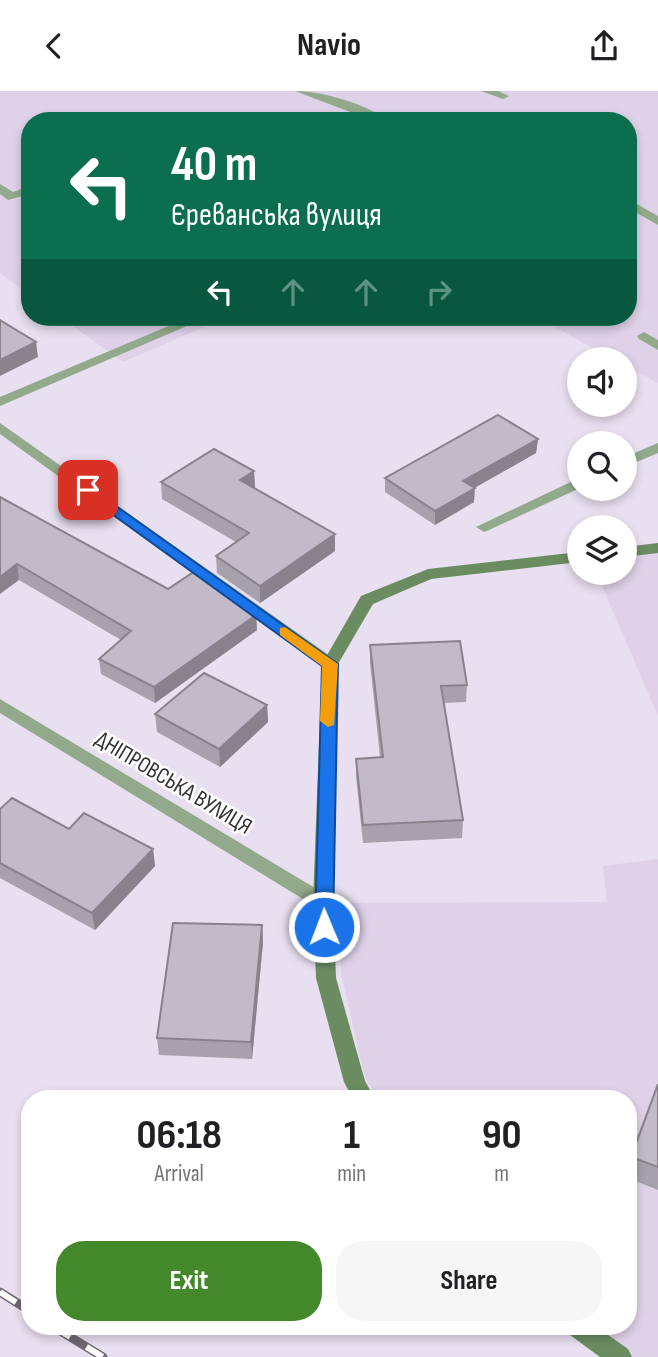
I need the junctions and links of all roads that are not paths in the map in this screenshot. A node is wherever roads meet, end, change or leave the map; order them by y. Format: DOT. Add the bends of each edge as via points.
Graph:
graph roads {
  1 [pos="301,91"];
  2 [pos="487,91"];
  3 [pos="503,96"];
  4 [pos="368,112"];
  5 [pos="0,188"];
  6 [pos="21,194"];
  7 [pos="637,208"];
  8 [pos="658,221"];
  9 [pos="180,326"];
  10 [pos="644,336"];
  11 [pos="658,346"];
  12 [pos="0,402"];
  13 [pos="0,427"];
  14 [pos="658,447"];
  15 [pos="637,457"];
  16 [pos="567,489"];
  17 [pos="484,527"];
  18 [pos="658,548"];
  19 [pos="637,551"];
  20 [pos="567,558"];
  21 [pos="330,664"];
  22 [pos="0,705"];
  23 [pos="323,902"];
  24 [pos="359,1090"];
  25 [pos="589,1335"];
  26 [pos="620,1357"];
  1 -- 4 [label="street"];
  2 -- 3 [label="street"];
  5 -- 6 [label="street" via="12,197"];
  7 -- 8 [label="street"];
  9 -- 12 [label="street"];
  10 -- 11 [label="street"];
  13 -- 21 [label="street"];
  14 -- 15 [label="street"];
  16 -- 17 [label="street"];
  18 -- 19 [label="street"];
  20 -- 21 [label="street" via="428,574 367,600"];
  21 -- 23 [label="street"];
  22 -- 23 [label="street, ДНІПРОВСЬКА ВУЛИЦЯ"];
  23 -- 24 [label="street" via="326,978"];
  25 -- 26 [label="street"];
}
